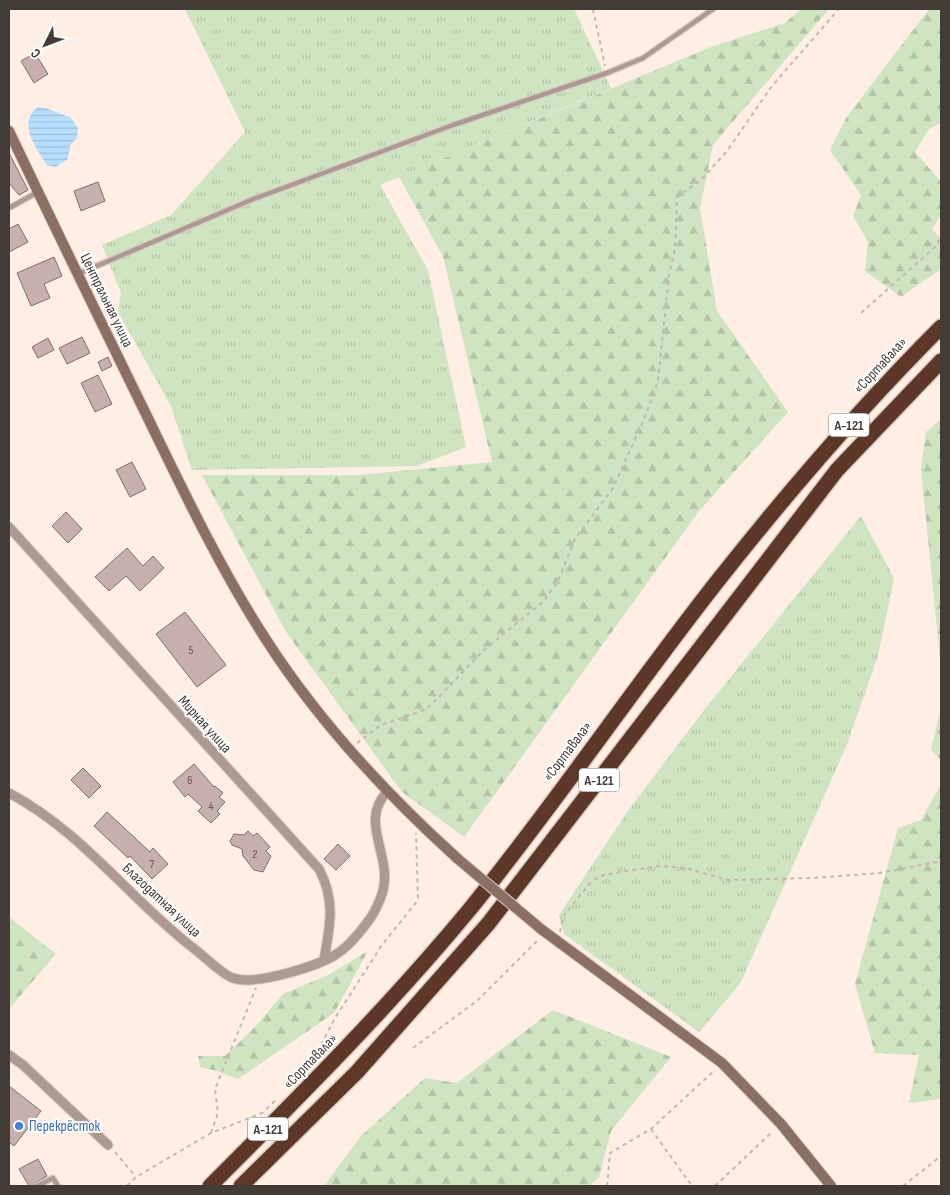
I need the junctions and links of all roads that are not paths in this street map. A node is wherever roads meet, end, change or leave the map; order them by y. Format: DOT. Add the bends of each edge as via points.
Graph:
graph roads {
  1 [pos="713,9"];
  2 [pos="9,132"];
  3 [pos="38,192"];
  4 [pos="9,208"];
  5 [pos="78,274"];
  6 [pos="941,327"];
  7 [pos="941,361"];
  8 [pos="9,528"];
  9 [pos="387,792"];
  10 [pos="9,793"];
  11 [pos="324,960"];
  12 [pos="9,1055"];
  13 [pos="108,1145"];
  14 [pos="45,1184"];
  15 [pos="37,1186"];
  16 [pos="58,1186"];
  17 [pos="210,1186"];
  18 [pos="241,1186"];
  19 [pos="831,1186"];
  1 -- 5 [label="lane" via="643,58 260,197"];
  2 -- 3 [label="street, Центральная улица"];
  3 -- 4 [label="lane"];
  3 -- 5 [label="street, Центральная улица"];
  5 -- 9 [label="street, Центральная улица" via="218,558 265,638 348,750"];
  6 -- 17 [label="highway, «Сортавала» / А-121" via="812,465 716,583 470,909 342,1054"];
  7 -- 18 [label="highway, А-121" via="837,470 488,924 357,1072"];
  8 -- 11 [label="street, Мирная улица" via="319,869 328,886 331,909"];
  9 -- 11 [label="street, Благодатная улица" via="378,801 375,811 384,886 370,918 338,953"];
  9 -- 19 [label="street, Центральная улица, bridge" via="458,859 541,929 722,1063 781,1124"];
  10 -- 11 [label="street, Благодатная улица" via="85,846 174,934 233,978 259,979 302,970"];
  12 -- 13 [label="street"];
  14 -- 15 [label="lane"];
  14 -- 16 [label="lane" via="53,1178"];
}
